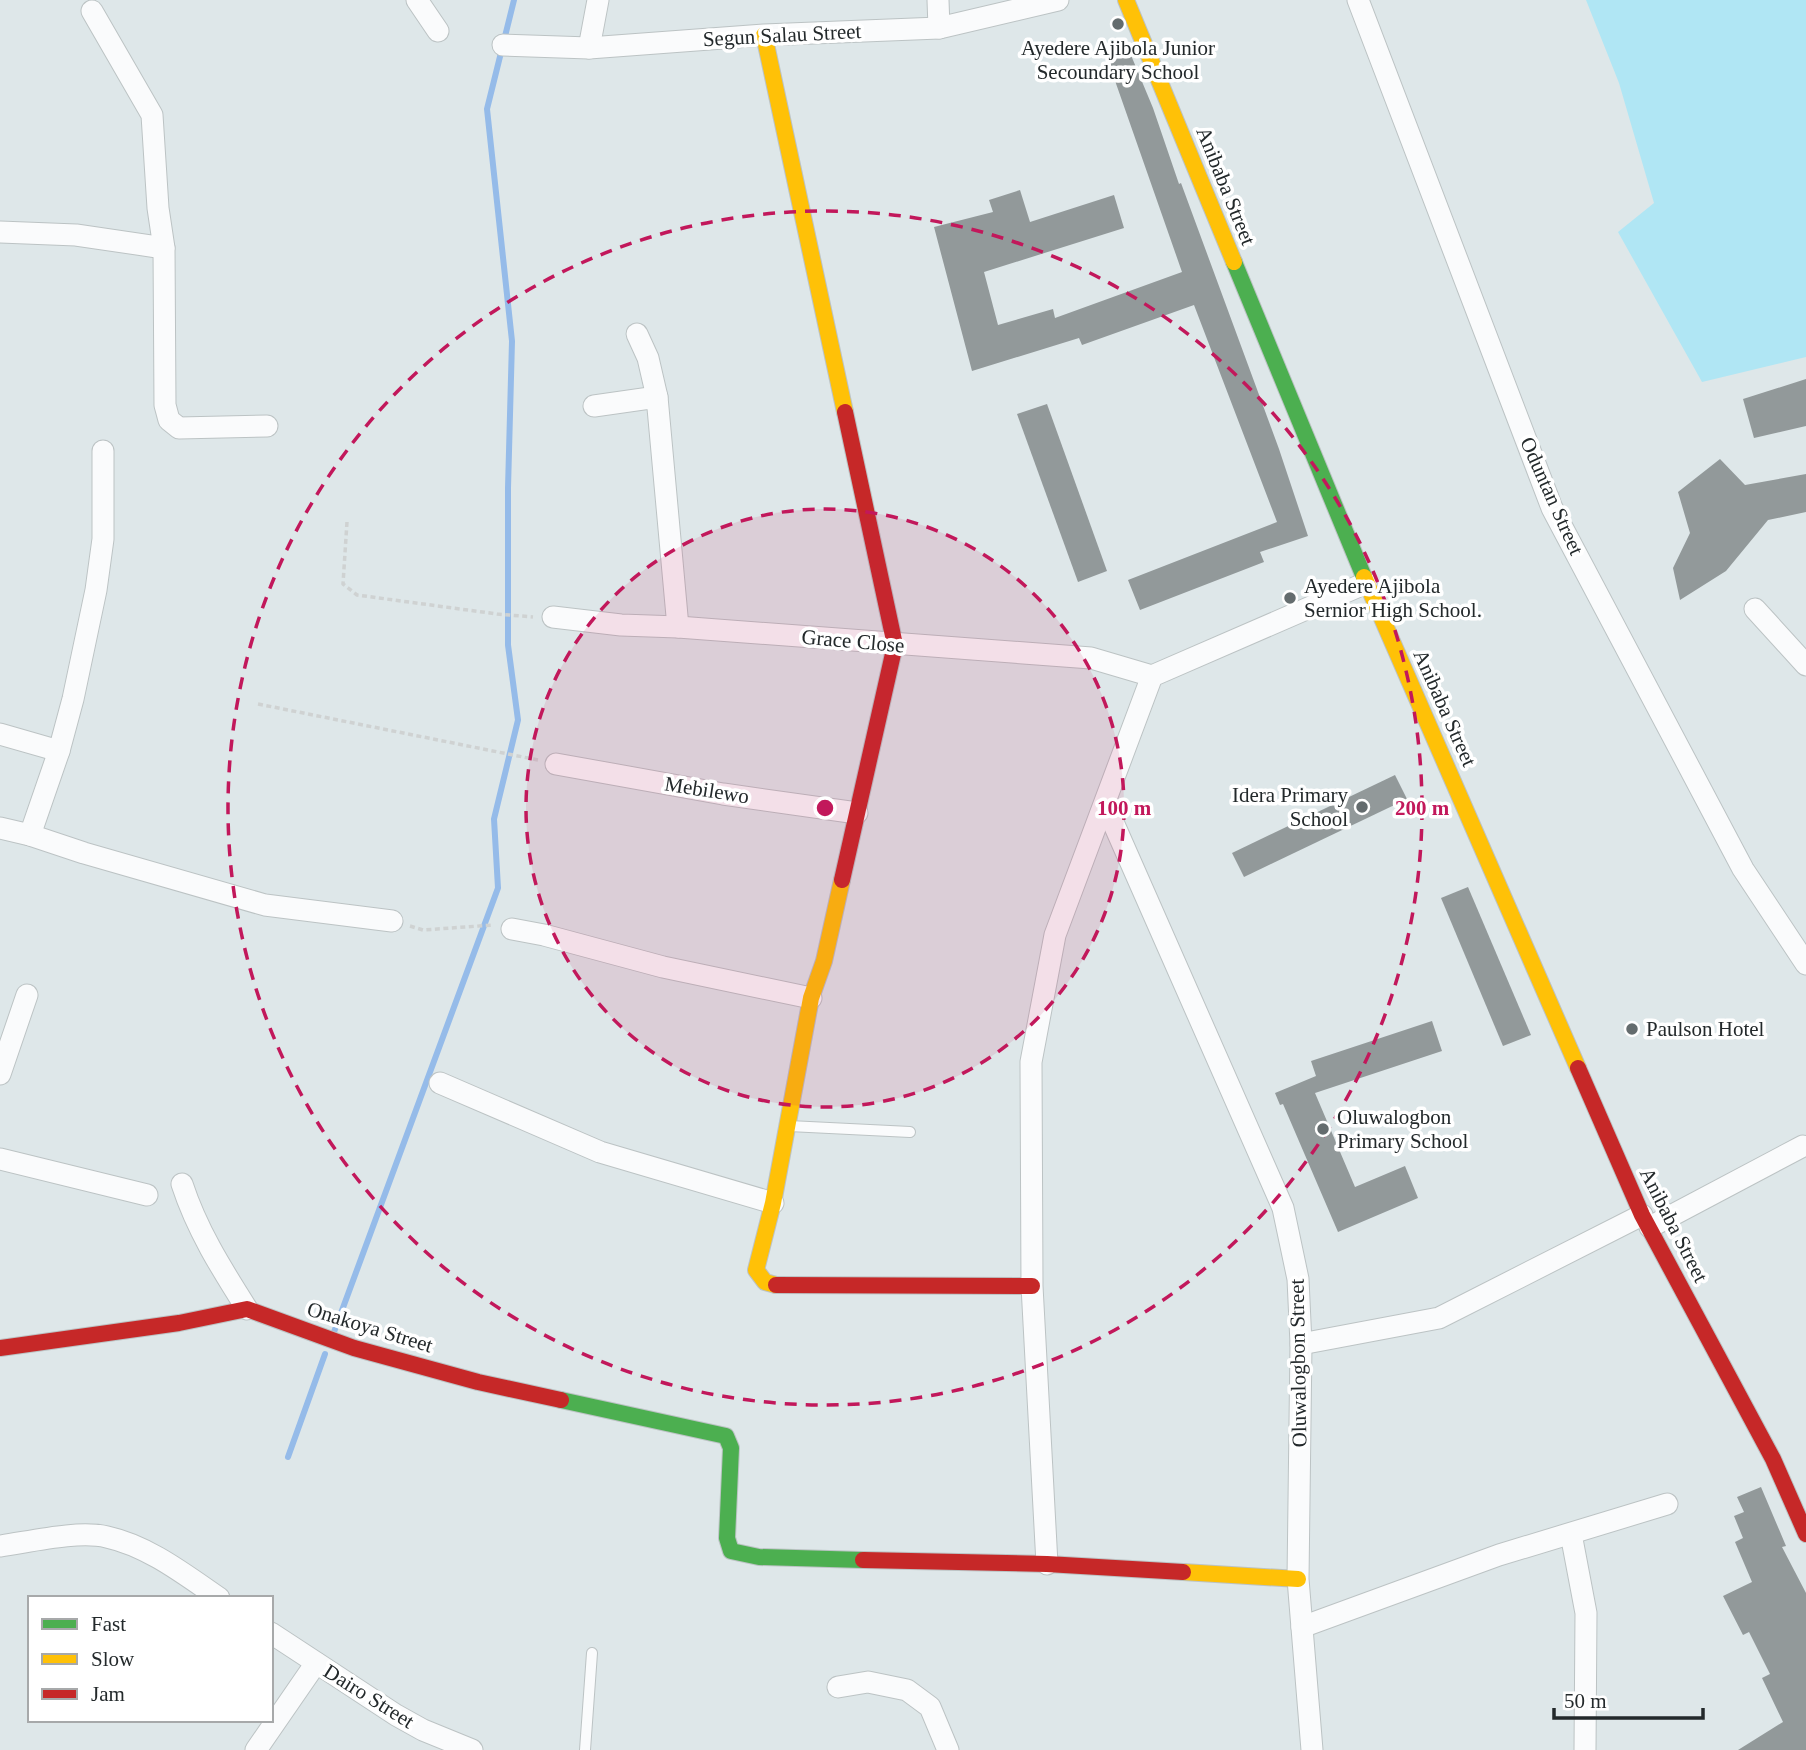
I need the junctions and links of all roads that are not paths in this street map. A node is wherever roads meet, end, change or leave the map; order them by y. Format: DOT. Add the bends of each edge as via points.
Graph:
graph roads {
  1 [pos="418,0"];
  2 [pos="598,0"];
  3 [pos="937,0"];
  4 [pos="1058,0"];
  5 [pos="1126,0"];
  6 [pos="1358,0"];
  7 [pos="92,11"];
  8 [pos="939,28"];
  9 [pos="438,31"];
  10 [pos="764,35"];
  11 [pos="503,45"];
  12 [pos="589,48"];
  13 [pos="0,232"];
  14 [pos="163,247"];
  15 [pos="637,334"];
  16 [pos="657,397"];
  17 [pos="594,406"];
  18 [pos="267,426"];
  19 [pos="103,452"];
  20 [pos="1366,583"];
  21 [pos="1755,609"];
  22 [pos="553,617"];
  23 [pos="678,627"];
  24 [pos="895,645"];
  25 [pos="1806,665"];
  26 [pos="1152,676"];
  27 [pos="0,734"];
  28 [pos="59,751"];
  29 [pos="556,764"];
  30 [pos="1105,804"];
  31 [pos="857,813"];
  32 [pos="0,828"];
  33 [pos="30,835"];
  34 [pos="392,921"];
  35 [pos="512,929"];
  36 [pos="1806,964"];
  37 [pos="27,995"];
  38 [pos="811,998"];
  39 [pos="0,1074"];
  40 [pos="440,1083"];
  41 [pos="786,1126"];
  42 [pos="910,1132"];
  43 [pos="1803,1146"];
  44 [pos="0,1159"];
  45 [pos="182,1184"];
  46 [pos="147,1195"];
  47 [pos="773,1203"];
  48 [pos="1646,1221"];
  49 [pos="1032,1286"];
  50 [pos="247,1309"];
  51 [pos="1301,1344"];
  52 [pos="0,1348"];
  53 [pos="1667,1504"];
  54 [pos="1571,1534"];
  55 [pos="1806,1534"];
  56 [pos="0,1546"];
  57 [pos="1046,1564"];
  58 [pos="1298,1580"];
  59 [pos="216,1596"];
  60 [pos="1302,1627"];
  61 [pos="273,1634"];
  62 [pos="592,1653"];
  63 [pos="316,1663"];
  64 [pos="838,1687"];
  65 [pos="256,1750"];
  66 [pos="472,1750"];
  67 [pos="585,1750"];
  68 [pos="948,1750"];
  69 [pos="1312,1750"];
  70 [pos="1586,1750"];
  1 -- 9 [label="street"];
  2 -- 12 [label="street"];
  3 -- 8 [label="street"];
  4 -- 8 [label="street, Segun Salau Street"];
  5 -- 20 [label="street, Anibaba Street"];
  6 -- 36 [label="street, Oduntan Street" via="1552,508 1743,869"];
  7 -- 14 [label="street" via="152,115"];
  8 -- 10 [label="street, Segun Salau Street"];
  10 -- 12 [label="street, Segun Salau Street"];
  10 -- 24 [label="street"];
  11 -- 12 [label="street, Segun Salau Street"];
  13 -- 14 [label="street" via="76,235"];
  14 -- 18 [label="street" via="169,420 179,428"];
  15 -- 16 [label="street"];
  16 -- 17 [label="street"];
  16 -- 23 [label="street"];
  19 -- 28 [label="street" via="103,539 96,590"];
  20 -- 26 [label="street"];
  20 -- 48 [label="street, Anibaba Street"];
  21 -- 25 [label="street"];
  22 -- 23 [label="street, Grace Close"];
  23 -- 24 [label="street, Grace Close"];
  24 -- 26 [label="street, Grace Close" via="1091,658"];
  24 -- 31 [label="street"];
  26 -- 30 [label="street"];
  27 -- 28 [label="street"];
  28 -- 33 [label="street"];
  29 -- 31 [label="street, Mebilewo"];
  30 -- 49 [label="street" via="1055,935 1031,1062"];
  30 -- 51 [label="street, Oluwalogbon Street" via="1283,1208 1298,1279"];
  31 -- 38 [label="street" via="824,961"];
  32 -- 33 [label="street"];
  33 -- 34 [label="street" via="265,905"];
  35 -- 38 [label="street"];
  37 -- 39 [label="street"];
  38 -- 41 [label="street"];
  40 -- 47 [label="street" via="600,1152"];
  41 -- 42 [label="lane"];
  41 -- 47 [label="street"];
  43 -- 48 [label="street"];
  44 -- 46 [label="street"];
  45 -- 50 [label="street" via="210,1251"];
  47 -- 49 [label="street" via="756,1270 765,1282 780,1286"];
  48 -- 51 [label="street" via="1439,1318"];
  48 -- 55 [label="street, Anibaba Street" via="1773,1459"];
  49 -- 57 [label="street"];
  50 -- 52 [label="street"];
  50 -- 57 [label="street, Onakoya Street" via="354,1348 478,1381 726,1436 731,1448 727,1538 731,1551 759,1557"];
  51 -- 58 [label="street, Oluwalogbon Street"];
  53 -- 54 [label="street"];
  54 -- 60 [label="street" via="1499,1555"];
  54 -- 70 [label="street" via="1586,1613"];
  56 -- 59 [label="street" via="104,1536 134,1546"];
  57 -- 58 [label="street"];
  58 -- 60 [label="street, Oluwalogbon Street"];
  60 -- 69 [label="street, Oluwalogbon Street"];
  61 -- 63 [label="street, Dairo Street"];
  62 -- 67 [label="lane"];
  63 -- 65 [label="street"];
  63 -- 66 [label="street, Dairo Street" via="405,1720"];
  64 -- 68 [label="street" via="868,1682 907,1690 930,1707"];
}
